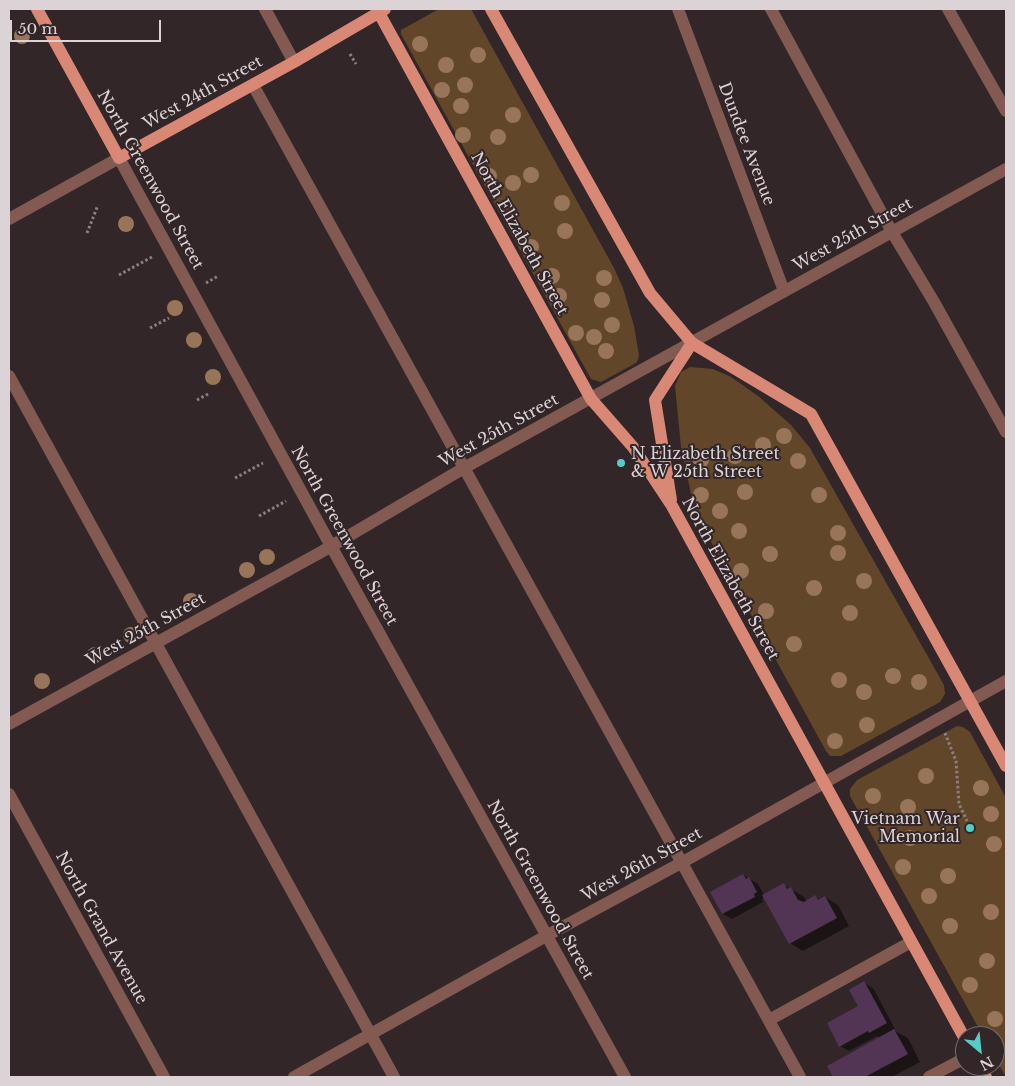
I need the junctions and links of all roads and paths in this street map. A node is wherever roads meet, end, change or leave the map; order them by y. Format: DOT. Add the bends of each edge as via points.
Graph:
graph roads {
  1 [pos="37,9"];
  2 [pos="265,9"];
  3 [pos="491,9"];
  4 [pos="678,9"];
  5 [pos="771,9"];
  6 [pos="948,9"];
  7 [pos="383,11"];
  8 [pos="350,54"];
  9 [pos="294,62"];
  10 [pos="356,64"];
  11 [pos="253,85"];
  12 [pos="1006,111"];
  13 [pos="119,158"];
  14 [pos="1006,169"];
  15 [pos="98,205"];
  16 [pos="9,219"];
  17 [pos="88,232"];
  18 [pos="892,232"];
  19 [pos="152,257"];
  20 [pos="119,275"];
  21 [pos="218,276"];
  22 [pos="206,283"];
  23 [pos="784,291"];
  24 [pos="169,318"];
  25 [pos="150,328"];
  26 [pos="692,343"];
  27 [pos="9,376"];
  28 [pos="210,392"];
  29 [pos="591,399"];
  30 [pos="197,400"];
  31 [pos="1006,432"];
  32 [pos="263,463"];
  33 [pos="464,468"];
  34 [pos="235,478"];
  35 [pos="286,501"];
  36 [pos="672,506"];
  37 [pos="259,516"];
  38 [pos="331,546"];
  39 [pos="156,644"];
  40 [pos="1006,681"];
  41 [pos="970,701"];
  42 [pos="938,719"];
  43 [pos="9,724"];
  44 [pos="1006,766"];
  45 [pos="823,782"];
  46 [pos="9,794"];
  47 [pos="966,821"];
  48 [pos="681,863"];
  49 [pos="546,936"];
  50 [pos="911,942"];
  51 [pos="769,1020"];
  52 [pos="958,1026"];
  53 [pos="370,1035"];
  54 [pos="955,1063"];
  55 [pos="164,1077"];
  56 [pos="294,1077"];
  57 [pos="394,1077"];
  58 [pos="625,1077"];
  59 [pos="800,1077"];
  60 [pos="929,1077"];
  1 -- 13 [label="main road, North Greenwood Street"];
  2 -- 9 [label="street"];
  3 -- 26 [label="main road" via="650,293"];
  4 -- 23 [label="street, Dundee Avenue"];
  5 -- 18 [label="street"];
  6 -- 12 [label="street"];
  7 -- 9 [label="main road, West 24th Street"];
  7 -- 29 [label="main road, North Elizabeth Street"];
  8 -- 10 [label="path"];
  9 -- 11 [label="main road, West 24th Street"];
  11 -- 13 [label="main road, West 24th Street"];
  11 -- 33 [label="street"];
  13 -- 16 [label="street, West 24th Street"];
  13 -- 38 [label="street, North Greenwood Street"];
  14 -- 18 [label="street, West 25th Street"];
  15 -- 17 [label="path"];
  18 -- 23 [label="street, West 25th Street"];
  18 -- 31 [label="street"];
  19 -- 20 [label="path"];
  21 -- 22 [label="path"];
  23 -- 26 [label="street, West 25th Street"];
  24 -- 25 [label="path"];
  26 -- 29 [label="street, West 25th Street"];
  26 -- 36 [label="main road" via="655,400"];
  26 -- 41 [label="main road" via="812,414"];
  27 -- 39 [label="street"];
  28 -- 30 [label="path"];
  29 -- 33 [label="street, West 25th Street"];
  29 -- 36 [label="main road, North Elizabeth Street" via="633,447"];
  32 -- 34 [label="path"];
  33 -- 38 [label="street, West 25th Street"];
  33 -- 48 [label="street"];
  35 -- 37 [label="path"];
  36 -- 45 [label="main road, North Elizabeth Street"];
  38 -- 39 [label="street, West 25th Street"];
  38 -- 49 [label="street, North Greenwood Street"];
  39 -- 43 [label="street, West 25th Street"];
  39 -- 53 [label="street"];
  40 -- 41 [label="street, West 26th Street"];
  41 -- 42 [label="street, West 26th Street"];
  41 -- 44 [label="main road"];
  42 -- 45 [label="street, West 26th Street"];
  42 -- 47 [label="path" via="956,761 959,804"];
  45 -- 48 [label="street, West 26th Street"];
  45 -- 50 [label="main road, North Elizabeth Street"];
  46 -- 55 [label="street, North Grand Avenue"];
  48 -- 49 [label="street, West 26th Street"];
  48 -- 51 [label="street"];
  49 -- 53 [label="street, West 26th Street"];
  49 -- 58 [label="street, North Greenwood Street"];
  50 -- 51 [label="street"];
  50 -- 52 [label="main road, North Elizabeth Street"];
  51 -- 59 [label="street"];
  53 -- 56 [label="street, West 26th Street"];
  53 -- 57 [label="street"];
  54 -- 60 [label="street"];
}
